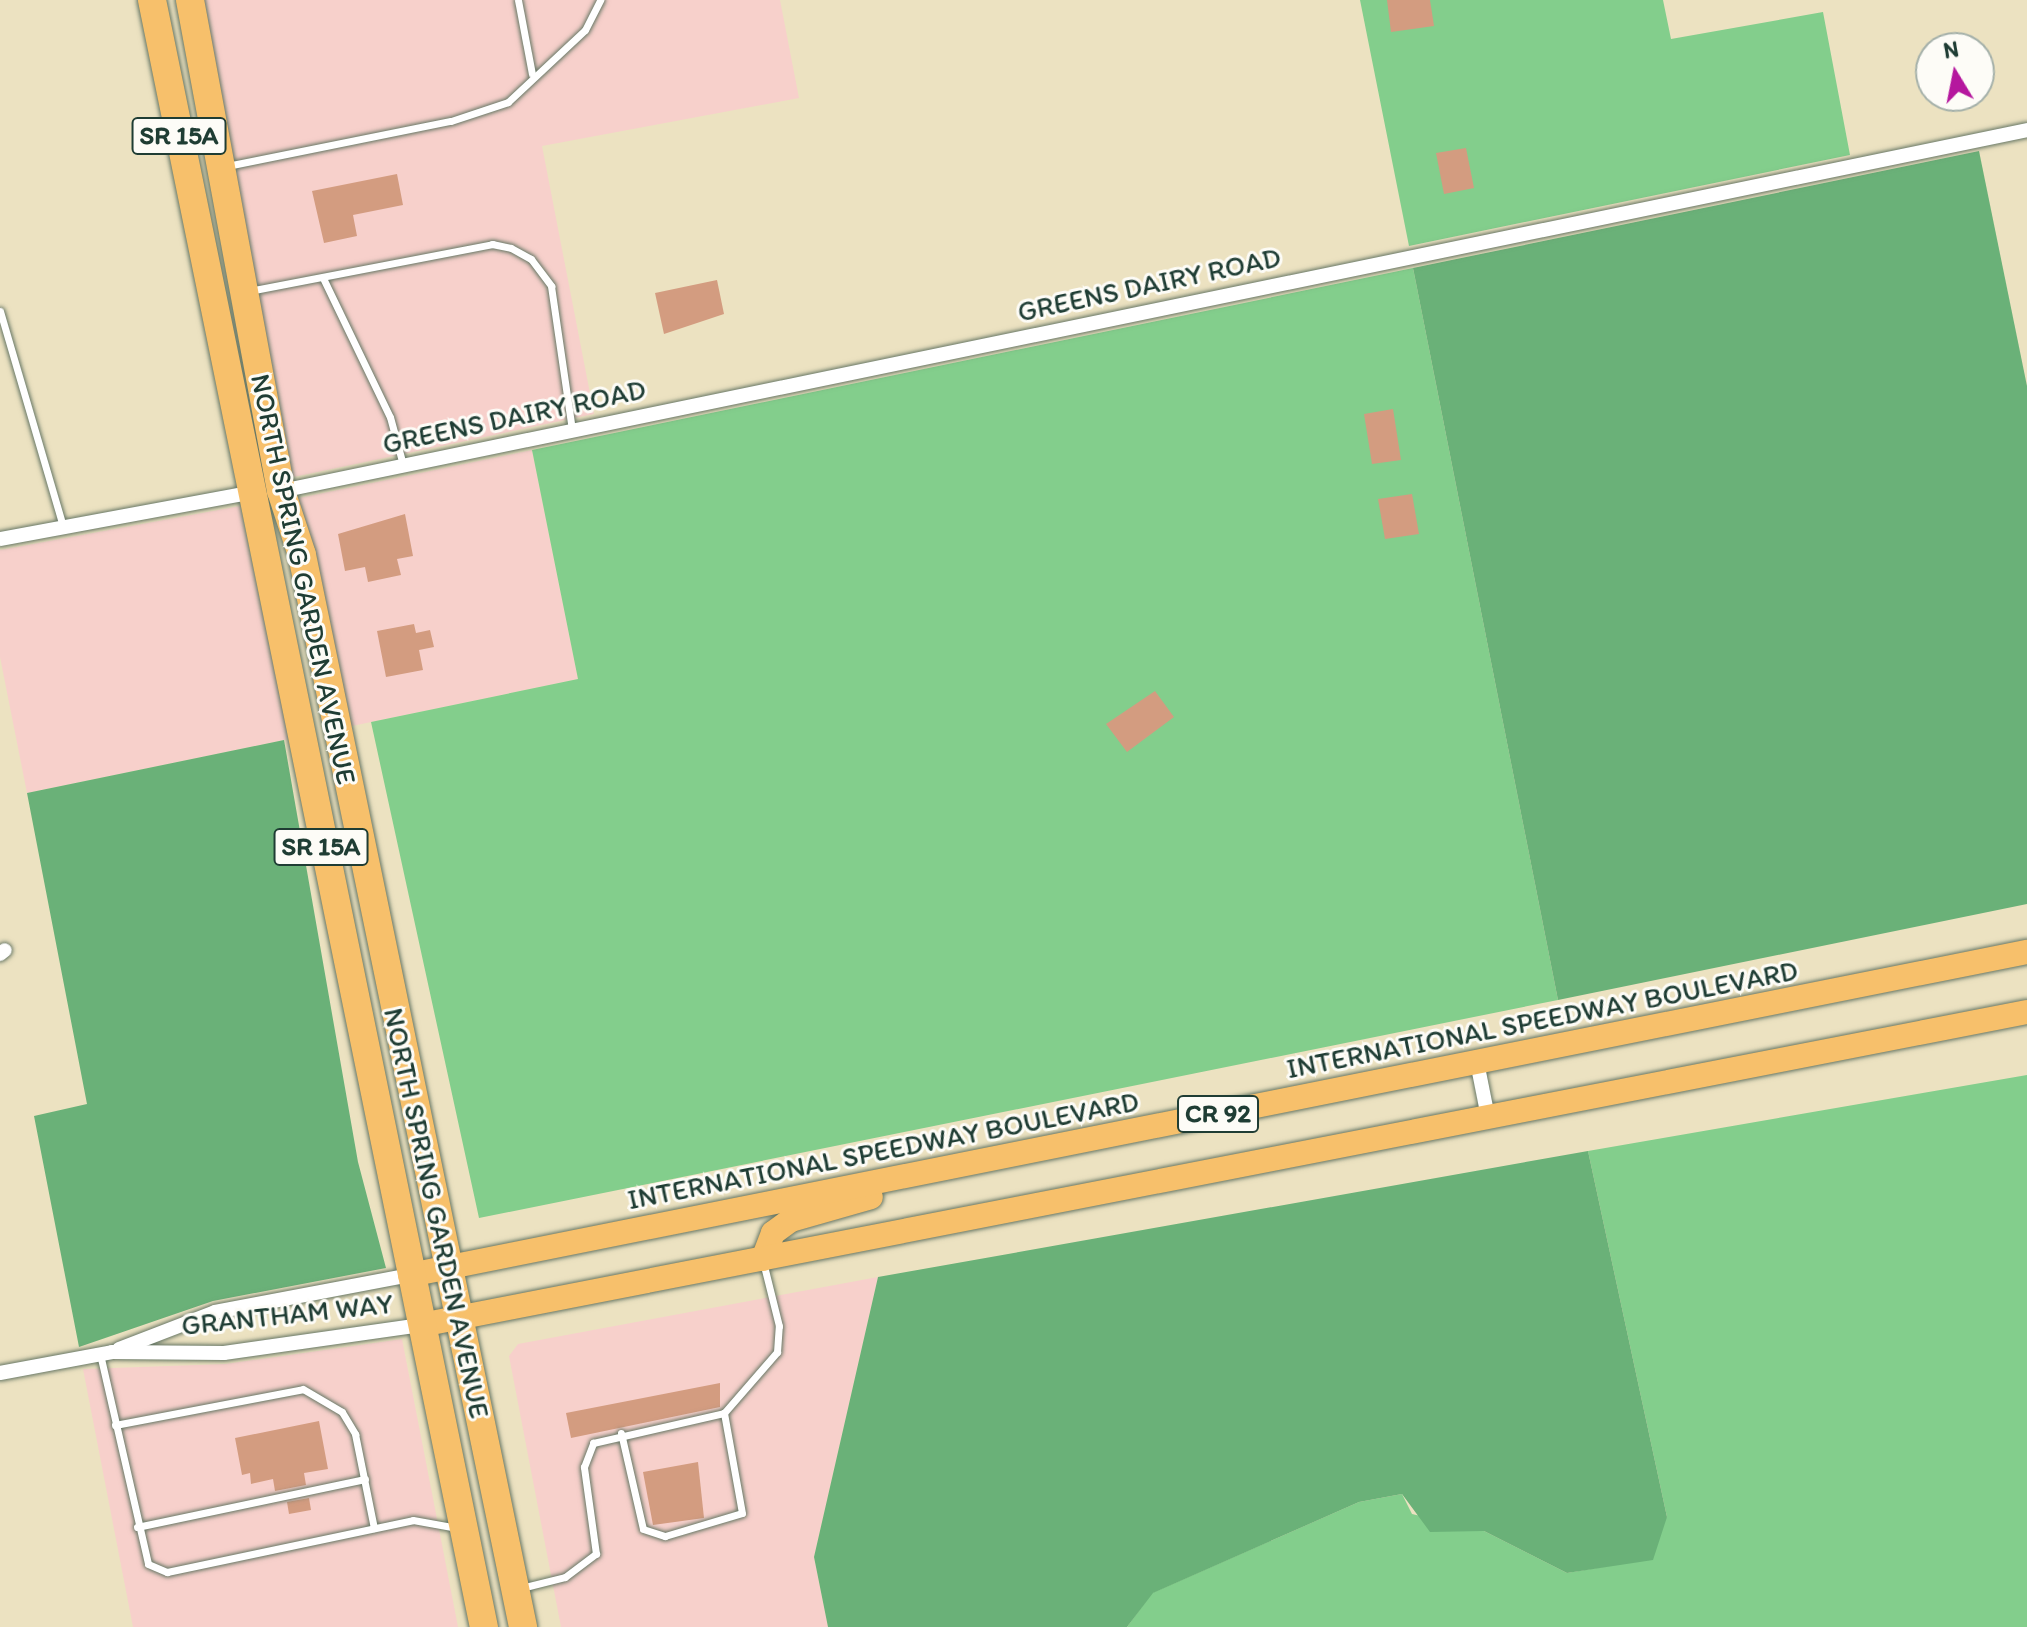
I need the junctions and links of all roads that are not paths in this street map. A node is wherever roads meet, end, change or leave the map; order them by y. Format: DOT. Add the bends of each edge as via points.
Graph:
graph roads {
  1 [pos="152,0"];
  2 [pos="190,0"];
  3 [pos="518,0"];
  4 [pos="600,0"];
  5 [pos="532,74"];
  6 [pos="2027,130"];
  7 [pos="221,168"];
  8 [pos="323,278"];
  9 [pos="244,292"];
  10 [pos="0,311"];
  11 [pos="233,418"];
  12 [pos="572,430"];
  13 [pos="403,465"];
  14 [pos="281,491"];
  15 [pos="248,493"];
  16 [pos="63,527"];
  17 [pos="0,539"];
  18 [pos="302,555"];
  19 [pos="2027,952"];
  20 [pos="2027,1012"];
  21 [pos="1477,1062"];
  22 [pos="1488,1117"];
  23 [pos="1035,1150"];
  24 [pos="763,1259"];
  25 [pos="448,1267"];
  26 [pos="410,1275"];
  27 [pos="459,1318"];
  28 [pos="421,1325"];
  29 [pos="106,1353"];
  30 [pos="0,1373"];
  31 [pos="724,1413"];
  32 [pos="115,1425"];
  33 [pos="621,1433"];
  34 [pos="365,1479"];
  35 [pos="137,1527"];
  36 [pos="374,1528"];
  37 [pos="463,1531"];
  38 [pos="515,1590"];
  39 [pos="484,1627"];
  40 [pos="523,1627"];
  1 -- 11 [label="highway, NORTH SPRING GARDEN AVENUE / SR 15A"];
  2 -- 7 [label="highway, NORTH SPRING GARDEN AVENUE / SR 15A"];
  3 -- 5 [label="lane"];
  4 -- 5 [label="lane" via="585,30"];
  5 -- 7 [label="lane" via="508,102 451,121"];
  6 -- 12 [label="street, GREENS DAIRY ROAD"];
  7 -- 9 [label="highway, NORTH SPRING GARDEN AVENUE / SR 15A"];
  8 -- 9 [label="lane"];
  8 -- 12 [label="lane" via="492,244 531,259 551,286"];
  8 -- 13 [label="lane" via="390,417"];
  9 -- 14 [label="highway, NORTH SPRING GARDEN AVENUE / SR 15A"];
  10 -- 16 [label="lane"];
  11 -- 14 [label="highway"];
  11 -- 15 [label="highway, NORTH SPRING GARDEN AVENUE / SR 15A"];
  12 -- 13 [label="street, GREENS DAIRY ROAD"];
  13 -- 14 [label="street, GREENS DAIRY ROAD"];
  14 -- 18 [label="highway, NORTH SPRING GARDEN AVENUE / SR 15A"];
  15 -- 16 [label="street"];
  15 -- 18 [label="highway"];
  15 -- 26 [label="highway, NORTH SPRING GARDEN AVENUE / SR 15A"];
  16 -- 17 [label="street"];
  18 -- 25 [label="highway, NORTH SPRING GARDEN AVENUE / SR 15A"];
  19 -- 21 [label="main road, INTERNATIONAL SPEEDWAY BOULEVARD / CR 92"];
  20 -- 22 [label="main road, CR 92"];
  21 -- 22 [label="street"];
  21 -- 23 [label="main road, INTERNATIONAL SPEEDWAY BOULEVARD / CR 92"];
  22 -- 24 [label="main road, CR 92"];
  23 -- 24 [label="main road" via="791,1220 773,1233"];
  23 -- 25 [label="main road, INTERNATIONAL SPEEDWAY BOULEVARD / CR 92"];
  24 -- 27 [label="main road, CR 92"];
  24 -- 31 [label="lane" via="779,1326 777,1352"];
  25 -- 26 [label="main road, INTERNATIONAL SPEEDWAY BOULEVARD / CR 92"];
  25 -- 27 [label="highway, NORTH SPRING GARDEN AVENUE / SR 15A"];
  26 -- 28 [label="highway, NORTH SPRING GARDEN AVENUE / SR 15A"];
  26 -- 29 [label="street, GRANTHAM WAY" via="215,1312"];
  27 -- 28 [label="main road, CR 92"];
  27 -- 38 [label="highway, NORTH SPRING GARDEN AVENUE / SR 15A"];
  28 -- 29 [label="street, GRANTHAM WAY" via="224,1353"];
  28 -- 37 [label="highway, NORTH SPRING GARDEN AVENUE / SR 15A"];
  29 -- 30 [label="street, GRANTHAM WAY"];
  29 -- 32 [label="lane"];
  31 -- 33 [label="lane"];
  31 -- 33 [label="lane" via="742,1513 734,1520 649,1536 638,1514"];
  32 -- 34 [label="lane" via="303,1389 342,1412"];
  32 -- 35 [label="lane"];
  33 -- 38 [label="lane" via="593,1443 584,1467 596,1554 565,1577"];
  34 -- 35 [label="lane"];
  34 -- 36 [label="lane"];
  35 -- 36 [label="lane" via="148,1564 167,1572"];
  36 -- 37 [label="lane" via="413,1520"];
  37 -- 39 [label="highway, NORTH SPRING GARDEN AVENUE / SR 15A"];
  38 -- 40 [label="highway, NORTH SPRING GARDEN AVENUE / SR 15A"];
}
